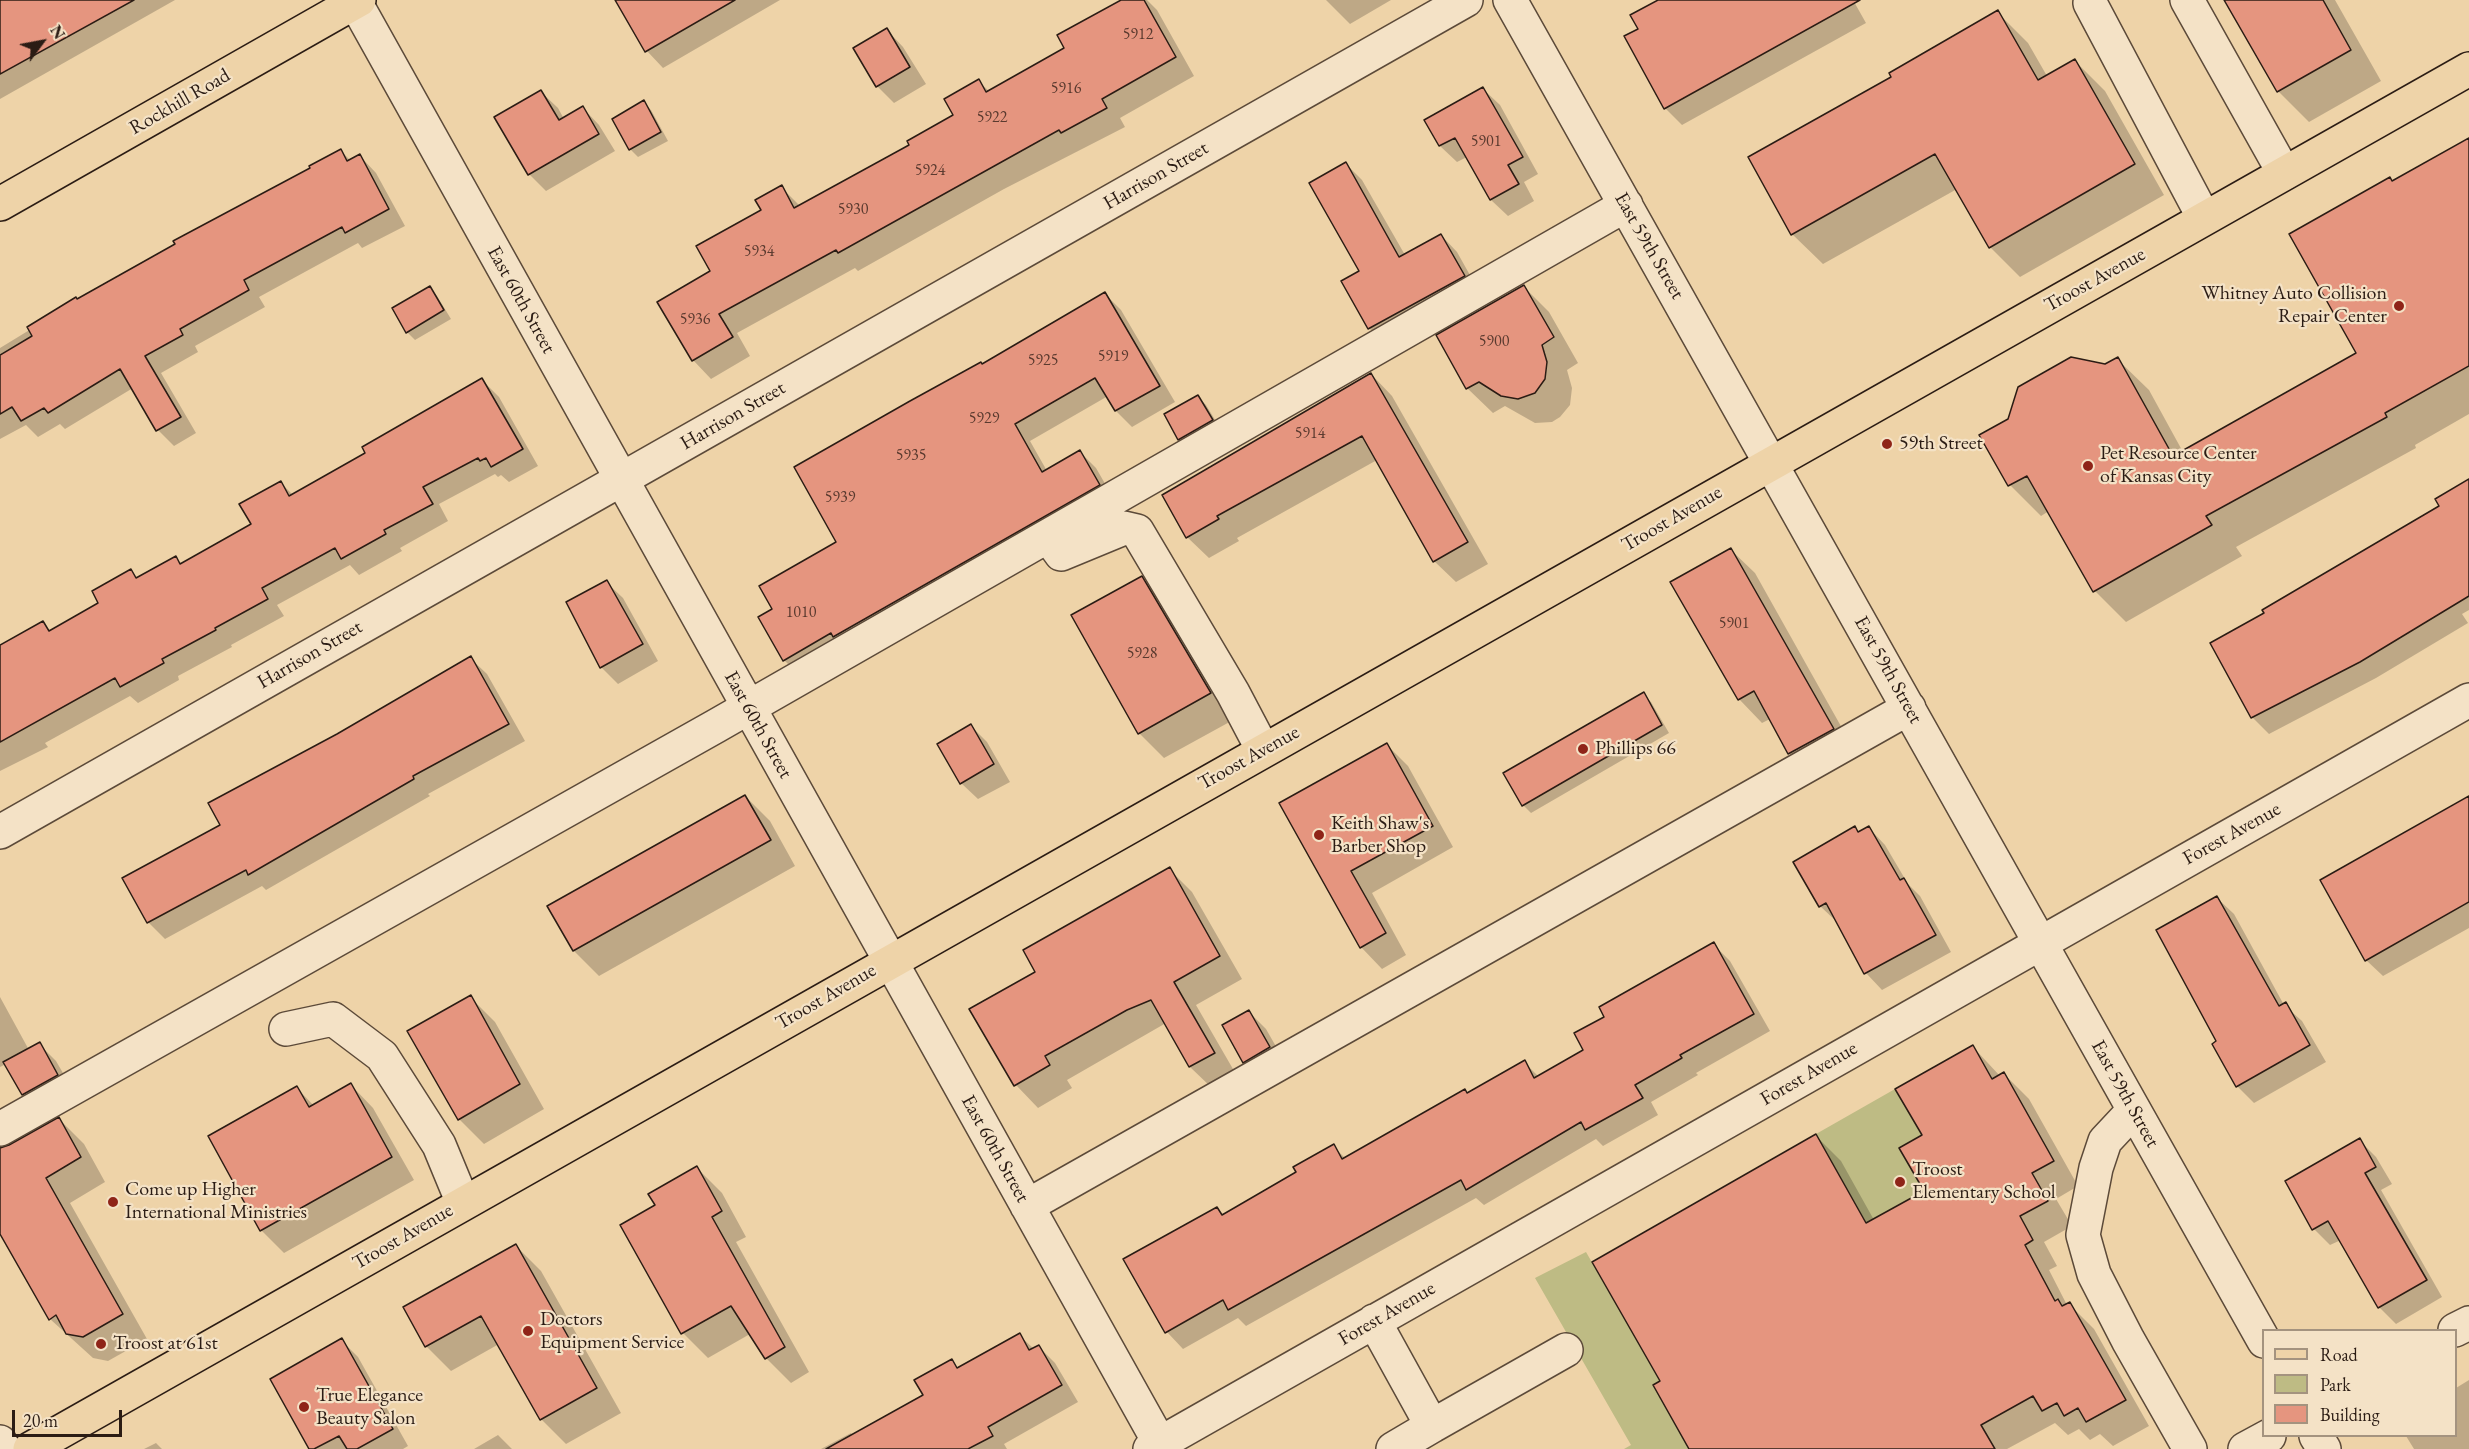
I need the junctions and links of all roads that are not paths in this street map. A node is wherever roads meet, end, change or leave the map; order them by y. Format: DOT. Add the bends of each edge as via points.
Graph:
graph roads {
  1 [pos="1466,0"];
  2 [pos="1510,0"];
  3 [pos="2187,0"];
  4 [pos="356,1"];
  5 [pos="2090,3"];
  6 [pos="2469,69"];
  7 [pos="2284,173"];
  8 [pos="0,204"];
  9 [pos="1626,205"];
  10 [pos="2204,218"];
  11 [pos="1772,462"];
  12 [pos="621,479"];
  13 [pos="1048,536"];
  14 [pos="2469,700"];
  15 [pos="748,707"];
  16 [pos="1909,708"];
  17 [pos="1263,750"];
  18 [pos="0,832"];
  19 [pos="2040,942"];
  20 [pos="890,961"];
  21 [pos="286,1029"];
  22 [pos="2134,1110"];
  23 [pos="0,1129"];
  24 [pos="463,1203"];
  25 [pos="1027,1206"];
  26 [pos="1374,1321"];
  27 [pos="2262,1337"];
  28 [pos="1566,1350"];
  29 [pos="1432,1426"];
  30 [pos="2267,1437"];
  31 [pos="0,1442"];
  32 [pos="1158,1447"];
  33 [pos="4,1449"];
  34 [pos="30,1449"];
  35 [pos="1393,1449"];
  36 [pos="2190,1449"];
  37 [pos="2245,1449"];
  1 -- 12 [label="street, Harrison Street"];
  2 -- 9 [label="street, East 59th Street"];
  3 -- 7 [label="street"];
  4 -- 8 [label="main road, Rockhill Road"];
  4 -- 12 [label="street, East 60th Street"];
  5 -- 10 [label="street"];
  6 -- 7 [label="main road, Troost Avenue"];
  7 -- 10 [label="main road, Troost Avenue"];
  9 -- 11 [label="street, East 59th Street"];
  9 -- 13 [label="street"];
  10 -- 11 [label="main road, Troost Avenue"];
  11 -- 16 [label="street, East 59th Street"];
  11 -- 17 [label="main road, Troost Avenue"];
  12 -- 15 [label="street, East 60th Street"];
  12 -- 18 [label="street, Harrison Street"];
  13 -- 15 [label="street"];
  13 -- 17 [label="street" via="1061,554 1124,528 1137,531"];
  14 -- 19 [label="street, Forest Avenue"];
  15 -- 20 [label="street, East 60th Street"];
  15 -- 23 [label="street"];
  16 -- 19 [label="street, East 59th Street"];
  16 -- 25 [label="street"];
  17 -- 20 [label="main road, Troost Avenue"];
  19 -- 22 [label="street, East 59th Street"];
  19 -- 26 [label="street, Forest Avenue"];
  20 -- 24 [label="main road, Troost Avenue"];
  20 -- 25 [label="street, East 60th Street"];
  21 -- 24 [label="street" via="333,1019 382,1056 439,1145"];
  22 -- 27 [label="street, East 59th Street"];
  22 -- 36 [label="street" via="2105,1141 2083,1235 2094,1274"];
  24 -- 34 [label="main road, Troost Avenue"];
  25 -- 32 [label="street, East 60th Street"];
  26 -- 29 [label="street"];
  26 -- 32 [label="street, Forest Avenue"];
  28 -- 29 [label="street"];
  29 -- 35 [label="street"];
  30 -- 37 [label="street"];
  31 -- 33 [label="street"];
}
